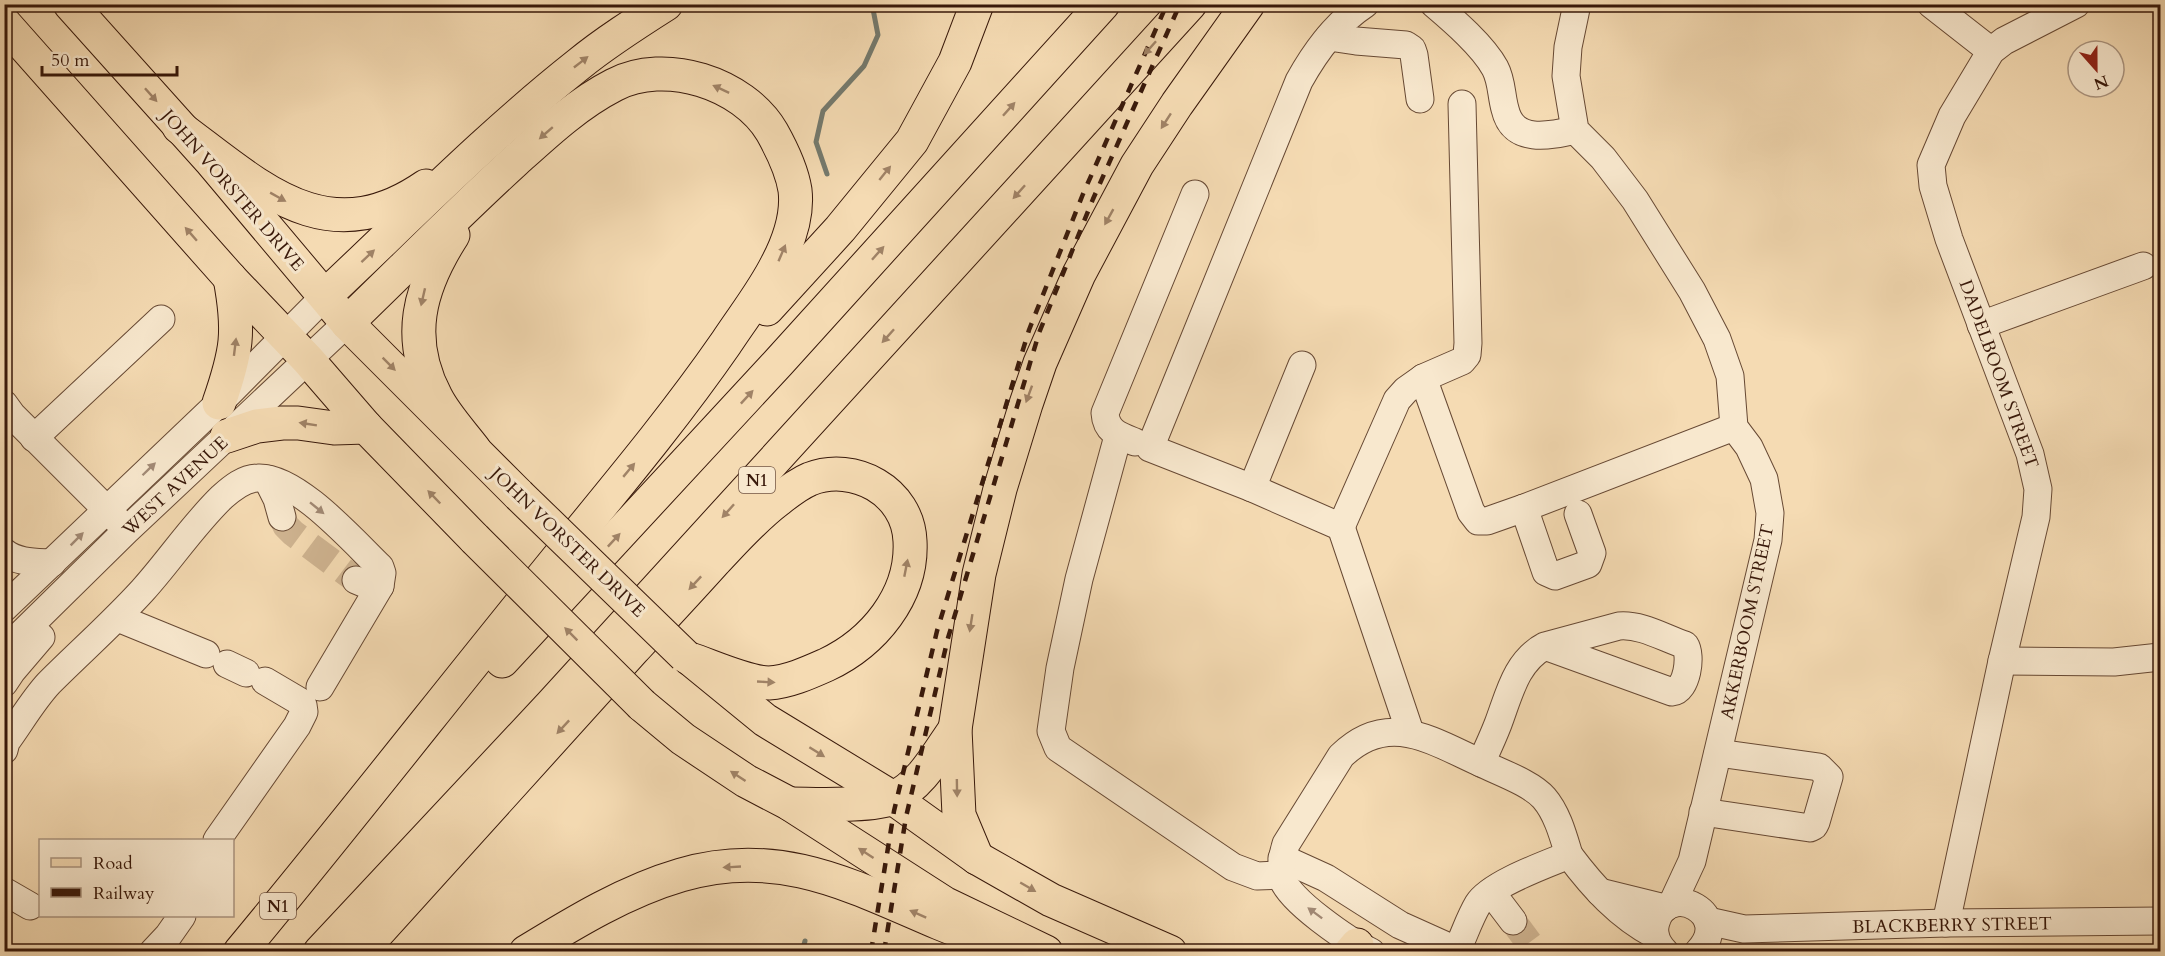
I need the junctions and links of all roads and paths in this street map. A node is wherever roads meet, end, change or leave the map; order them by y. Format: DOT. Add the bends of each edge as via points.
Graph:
graph roads {
  1 [pos="70,4"];
  2 [pos="666,4"];
  3 [pos="977,4"];
  4 [pos="1103,4"];
  5 [pos="1190,4"];
  6 [pos="1248,4"];
  7 [pos="1365,4"];
  8 [pos="1434,4"];
  9 [pos="1577,4"];
  10 [pos="1931,4"];
  11 [pos="2076,4"];
  12 [pos="4,23"];
  13 [pos="1329,37"];
  14 [pos="1991,51"];
  15 [pos="1420,99"];
  16 [pos="1462,104"];
  17 [pos="179,127"];
  18 [pos="1575,130"];
  19 [pos="489,142"];
  20 [pos="482,191"];
  21 [pos="1195,195"];
  22 [pos="2143,266"];
  23 [pos="230,278"];
  24 [pos="325,296"];
  25 [pos="161,319"];
  26 [pos="347,323"];
  27 [pos="1981,325"];
  28 [pos="286,336"];
  29 [pos="308,360"];
  30 [pos="1302,366"];
  31 [pos="1423,378"];
  32 [pos="694,390"];
  33 [pos="219,403"];
  34 [pos="7,414"];
  35 [pos="366,427"];
  36 [pos="1734,427"];
  37 [pos="227,436"];
  38 [pos="1118,436"];
  39 [pos="34,438"];
  40 [pos="1150,448"];
  41 [pos="474,449"];
  42 [pos="267,479"];
  43 [pos="1252,488"];
  44 [pos="1524,508"];
  45 [pos="107,509"];
  46 [pos="1578,514"];
  47 [pos="282,517"];
  48 [pos="1341,527"];
  49 [pos="127,530"];
  50 [pos="4,552"];
  51 [pos="52,563"];
  52 [pos="4,608"];
  53 [pos="118,618"];
  54 [pos="1545,646"];
  55 [pos="4,651"];
  56 [pos="687,657"];
  57 [pos="2160,657"];
  58 [pos="2002,661"];
  59 [pos="4,683"];
  60 [pos="320,687"];
  61 [pos="955,729"];
  62 [pos="1410,732"];
  63 [pos="5,742"];
  64 [pos="1718,753"];
  65 [pos="1481,763"];
  66 [pos="892,798"];
  67 [pos="790,804"];
  68 [pos="1703,812"];
  69 [pos="218,839"];
  70 [pos="1569,855"];
  71 [pos="977,858"];
  72 [pos="317,860"];
  73 [pos="1282,867"];
  74 [pos="4,891"];
  75 [pos="1491,892"];
  76 [pos="1600,892"];
  77 [pos="30,906"];
  78 [pos="181,917"];
  79 [pos="1513,921"];
  80 [pos="2160,921"];
  81 [pos="1691,922"];
  82 [pos="1946,923"];
  83 [pos="1659,945"];
  84 [pos="1360,949"];
  85 [pos="153,951"];
  86 [pos="240,951"];
  87 [pos="320,951"];
  88 [pos="360,951"];
  89 [pos="526,951"];
  90 [pos="1011,951"];
  91 [pos="1046,951"];
  92 [pos="1170,951"];
  93 [pos="1458,951"];
  1 -- 17 [label="main road, JOHN VORSTER DRIVE, one-way"];
  19 -- 2 [label="main road, one-way" via="578,64"];
  32 -- 3 [label="main road, one-way" via="840,229 912,141 956,62"];
  72 -- 4 [label="main road, N1, one-way" via="778,363"];
  5 -- 87 [label="main road, N1, one-way" via="552,704"];
  6 -- 61 [label="main road, one-way" via="1137,165 1079,274 1040,363 1007,464 979,574"];
  7 -- 13 [label="street"];
  8 -- 18 [label="street" via="1492,63 1500,80 1505,111 1520,130 1539,137"];
  9 -- 18 [label="street" via="1566,76"];
  10 -- 14 [label="street"];
  11 -- 14 [label="street"];
  23 -- 12 [label="main road, one-way"];
  13 -- 15 [label="street" via="1406,45 1412,49"];
  13 -- 40 [label="street" via="1299,81"];
  14 -- 27 [label="street, DADELBOOM STREET" via="1952,116 1931,165 1936,197"];
  16 -- 31 [label="street" via="1467,354 1462,361"];
  17 -- 19 [label="main road, one-way" via="271,194 293,205 335,215 375,210 403,199"];
  17 -- 24 [label="main road, JOHN VORSTER DRIVE"];
  18 -- 36 [label="street, AKKERBOOM STREET" via="1618,176 1692,291 1729,370"];
  24 -- 19 [label="main road, one-way"];
  20 -- 26 [label="main road"];
  32 -- 20 [label="main road, one-way" via="776,266 791,230 795,190 780,147 759,115 723,88 697,79 658,74 633,77 580,105"];
  20 -- 41 [label="main road, one-way" via="437,260 423,293 419,316 424,370 436,398"];
  21 -- 38 [label="street" via="1106,413 1109,429"];
  22 -- 27 [label="street"];
  23 -- 28 [label="main road"];
  33 -- 23 [label="main road, one-way" via="237,340"];
  24 -- 26 [label="main road, JOHN VORSTER DRIVE"];
  24 -- 28 [label="street, WEST AVENUE"];
  25 -- 39 [label="street"];
  26 -- 29 [label="street, WEST AVENUE"];
  26 -- 41 [label="main road, JOHN VORSTER DRIVE, one-way"];
  27 -- 58 [label="street, DADELBOOM STREET" via="2030,454 2038,489 2036,517"];
  28 -- 29 [label="main road"];
  28 -- 33 [label="street, WEST AVENUE"];
  29 -- 35 [label="main road"];
  29 -- 37 [label="street, WEST AVENUE"];
  30 -- 43 [label="street"];
  31 -- 44 [label="street" via="1475,519 1487,521"];
  31 -- 48 [label="street" via="1397,400"];
  72 -- 32 [label="main road, one-way"];
  45 -- 33 [label="street, WEST AVENUE, one-way"];
  34 -- 39 [label="street"];
  35 -- 37 [label="main road, one-way" via="282,423"];
  67 -- 35 [label="main road, one-way, bridge" via="682,739 642,705"];
  36 -- 44 [label="street"];
  36 -- 64 [label="street, AKKERBOOM STREET" via="1764,479 1770,523"];
  37 -- 49 [label="street, WEST AVENUE"];
  38 -- 40 [label="street"];
  38 -- 73 [label="street" via="1073,605 1052,723 1054,742 1243,872 1257,876"];
  39 -- 45 [label="street"];
  40 -- 43 [label="street"];
  41 -- 56 [label="main road, JOHN VORSTER DRIVE, bridge"];
  42 -- 47 [label="street"];
  42 -- 53 [label="street" via="243,482 222,497"];
  42 -- 60 [label="street, one-way" via="290,486 326,515 382,573 368,583"];
  43 -- 48 [label="street"];
  44 -- 46 [label="street" via="1546,572 1555,576 1588,564 1591,559"];
  45 -- 49 [label="street"];
  51 -- 45 [label="street, WEST AVENUE, one-way"];
  48 -- 62 [label="street"];
  49 -- 55 [label="street, WEST AVENUE"];
  49 -- 59 [label="street" via="89,586"];
  50 -- 51 [label="street" via="20,560"];
  51 -- 52 [label="street, WEST AVENUE"];
  53 -- 63 [label="street" via="47,685"];
  53 -- 69 [label="street" via="236,668 303,705 297,726"];
  54 -- 65 [label="street" via="1527,660 1512,685"];
  56 -- 66 [label="main road, JOHN VORSTER DRIVE, one-way" via="765,720"];
  56 -- 88 [label="main road, one-way" via="756,681 776,682 830,663 867,639 896,600 910,550 903,514 888,492 850,475 826,475 801,483 766,508"];
  57 -- 58 [label="street" via="2114,662"];
  58 -- 82 [label="street, DADELBOOM STREET"];
  61 -- 66 [label="main road" via="924,773"];
  61 -- 71 [label="main road, one-way" via="959,815"];
  62 -- 65 [label="street"];
  62 -- 73 [label="street" via="1365,738 1341,756 1286,844"];
  64 -- 68 [label="street, AKKERBOOM STREET"];
  64 -- 68 [label="street" via="1819,767 1829,777 1816,822 1810,828"];
  65 -- 70 [label="street" via="1543,796 1560,827"];
  66 -- 67 [label="main road"];
  66 -- 71 [label="main road, JOHN VORSTER DRIVE"];
  91 -- 67 [label="main road, one-way" via="944,903"];
  68 -- 81 [label="street, AKKERBOOM STREET" via="1692,861"];
  70 -- 75 [label="street"];
  70 -- 76 [label="street"];
  71 -- 92 [label="main road, JOHN VORSTER DRIVE, one-way" via="1051,900"];
  72 -- 86 [label="main road, N1"];
  84 -- 73 [label="street, one-way" via="1292,895"];
  73 -- 93 [label="street" via="1326,878 1400,925"];
  74 -- 77 [label="street"];
  75 -- 79 [label="street"];
  75 -- 93 [label="street" via="1479,903"];
  76 -- 81 [label="street, BLACKBERRY STREET"];
  76 -- 83 [label="street"];
  78 -- 85 [label="street"];
  80 -- 82 [label="street, BLACKBERRY STREET"];
  81 -- 82 [label="street, BLACKBERRY STREET" via="1744,929"];
  81 -- 83 [label="street, AKKERBOOM STREET" via="1658,916 1654,925"];
  90 -- 89 [label="main road, one-way" via="846,883 810,872 766,866 721,867 682,874 599,909"];
}
